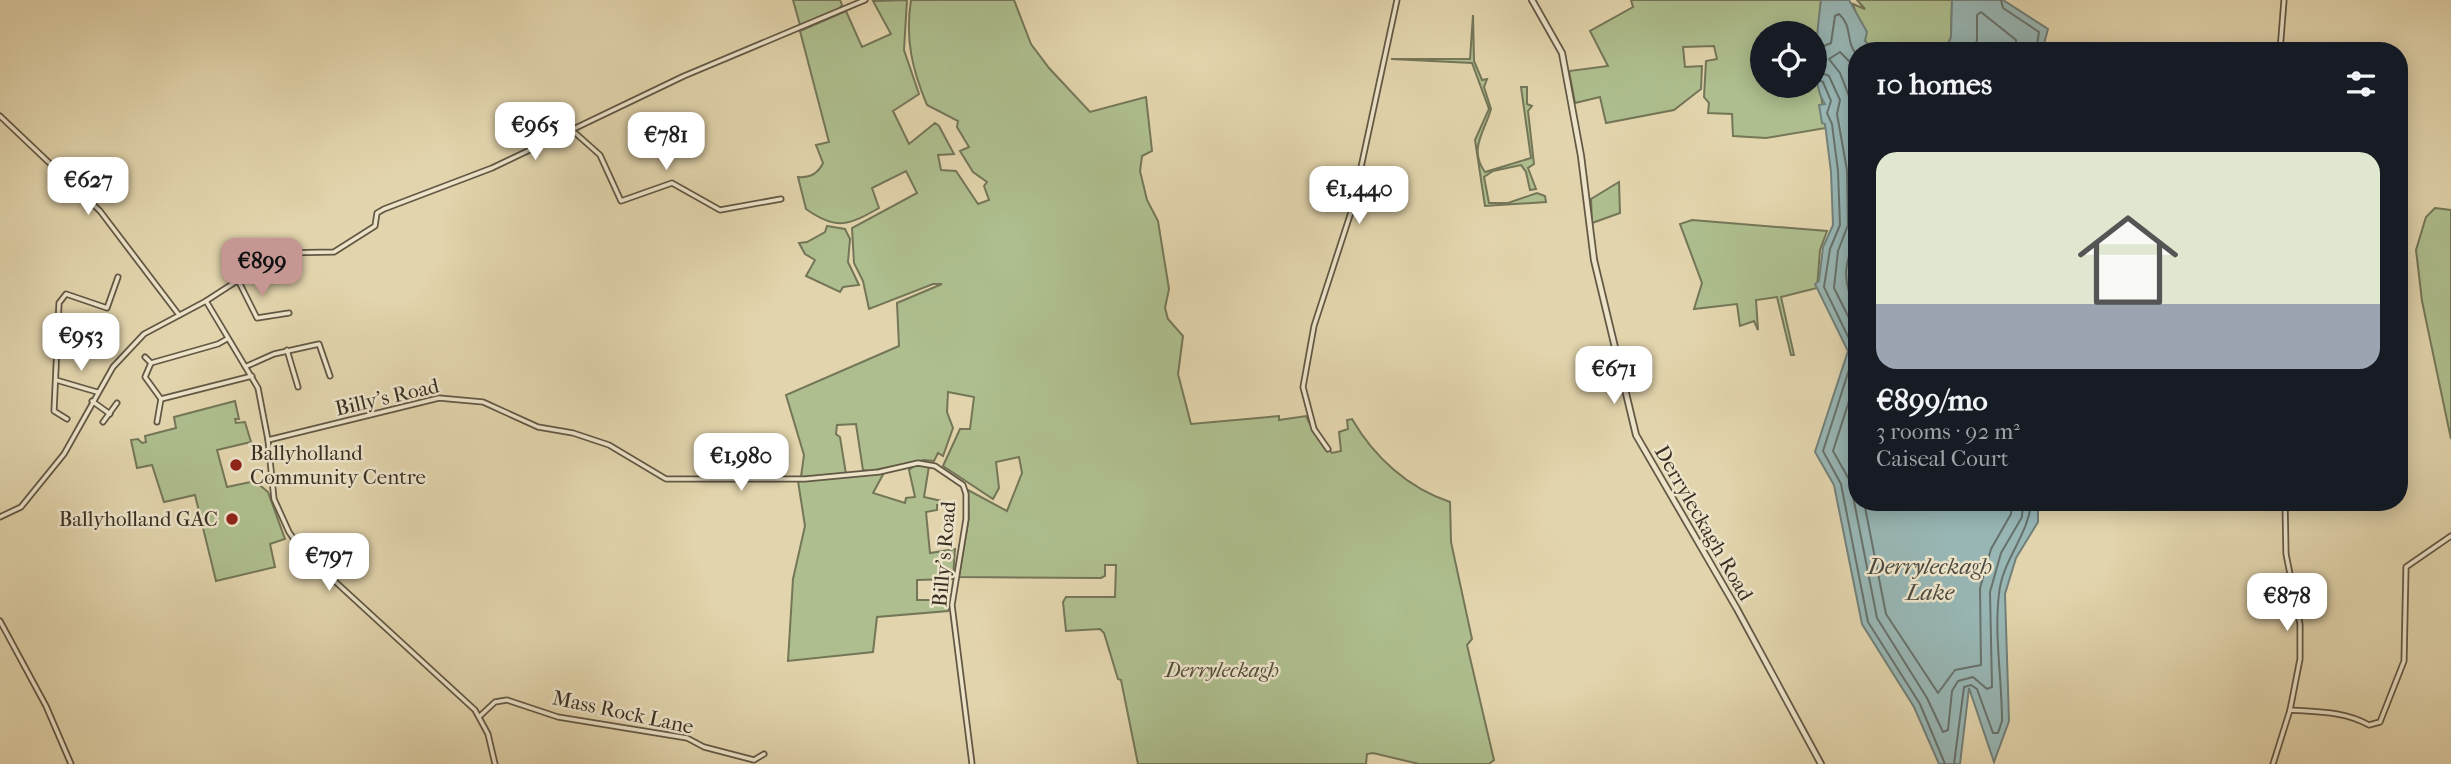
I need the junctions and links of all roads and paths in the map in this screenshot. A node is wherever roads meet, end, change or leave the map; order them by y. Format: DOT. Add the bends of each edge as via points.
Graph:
graph roads {
  1 [pos="864,0"];
  2 [pos="1398,0"];
  3 [pos="1532,0"];
  4 [pos="2284,0"];
  5 [pos="2281,42"];
  6 [pos="0,116"];
  7 [pos="573,131"];
  8 [pos="781,200"];
  9 [pos="118,277"];
  10 [pos="238,280"];
  11 [pos="206,301"];
  12 [pos="273,306"];
  13 [pos="289,313"];
  14 [pos="179,315"];
  15 [pos="275,315"];
  16 [pos="227,339"];
  17 [pos="59,348"];
  18 [pos="287,350"];
  19 [pos="91,351"];
  20 [pos="145,357"];
  21 [pos="151,363"];
  22 [pos="247,366"];
  23 [pos="252,376"];
  24 [pos="330,376"];
  25 [pos="56,380"];
  26 [pos="298,387"];
  27 [pos="97,393"];
  28 [pos="161,400"];
  29 [pos="92,401"];
  30 [pos="117,403"];
  31 [pos="110,414"];
  32 [pos="67,419"];
  33 [pos="103,422"];
  34 [pos="158,422"];
  35 [pos="268,440"];
  36 [pos="1328,449"];
  37 [pos="2285,511"];
  38 [pos="0,517"];
  39 [pos="2451,536"];
  40 [pos="0,621"];
  41 [pos="2290,710"];
  42 [pos="480,716"];
  43 [pos="764,754"];
  44 [pos="71,764"];
  45 [pos="495,764"];
  46 [pos="972,764"];
  47 [pos="1821,764"];
  48 [pos="2273,764"];
  1 -- 7 [label="street" via="684,76"];
  2 -- 36 [label="street" via="1352,209 1314,326 1303,387 1314,429"];
  3 -- 47 [label="street, Derryleckagh Road" via="1562,53 1594,260 1636,435"];
  4 -- 5 [label="street"];
  6 -- 14 [label="street" via="100,211"];
  7 -- 8 [label="street" via="600,155 621,201 672,183 720,210"];
  7 -- 10 [label="street" via="377,213 375,226 341,249 322,254 280,253"];
  9 -- 17 [label="street" via="107,308 74,295 62,296 57,316"];
  10 -- 11 [label="street"];
  10 -- 15 [label="street" via="257,318"];
  11 -- 14 [label="street"];
  11 -- 16 [label="street"];
  12 -- 15 [label="street"];
  13 -- 15 [label="street"];
  14 -- 27 [label="street" via="135,340"];
  16 -- 21 [label="street"];
  16 -- 22 [label="street"];
  17 -- 19 [label="street"];
  17 -- 25 [label="street"];
  18 -- 22 [label="street"];
  18 -- 24 [label="street" via="319,344"];
  18 -- 26 [label="street"];
  20 -- 21 [label="street"];
  21 -- 28 [label="street" via="146,381"];
  22 -- 23 [label="street"];
  23 -- 28 [label="street"];
  23 -- 35 [label="street" via="261,397"];
  25 -- 27 [label="street"];
  25 -- 32 [label="street" via="54,411"];
  27 -- 29 [label="street"];
  28 -- 34 [label="street"];
  29 -- 31 [label="street"];
  29 -- 38 [label="street" via="64,454 21,507"];
  30 -- 31 [label="street"];
  31 -- 33 [label="street"];
  35 -- 42 [label="street" via="273,495 297,547"];
  35 -- 46 [label="street, Billy's Road" via="439,398 483,402 538,427 609,445 666,479 796,480 926,462 935,466 963,485 966,494 952,605"];
  37 -- 41 [label="street" via="2286,554 2300,624 2300,659"];
  39 -- 41 [label="street" via="2406,567 2404,661 2380,722 2370,725 2343,714"];
  40 -- 44 [label="street"];
  41 -- 48 [label="street"];
  42 -- 43 [label="street, Mass Rock Lane" via="495,702 514,700 558,717 687,738 754,760"];
  42 -- 45 [label="street"];
}
